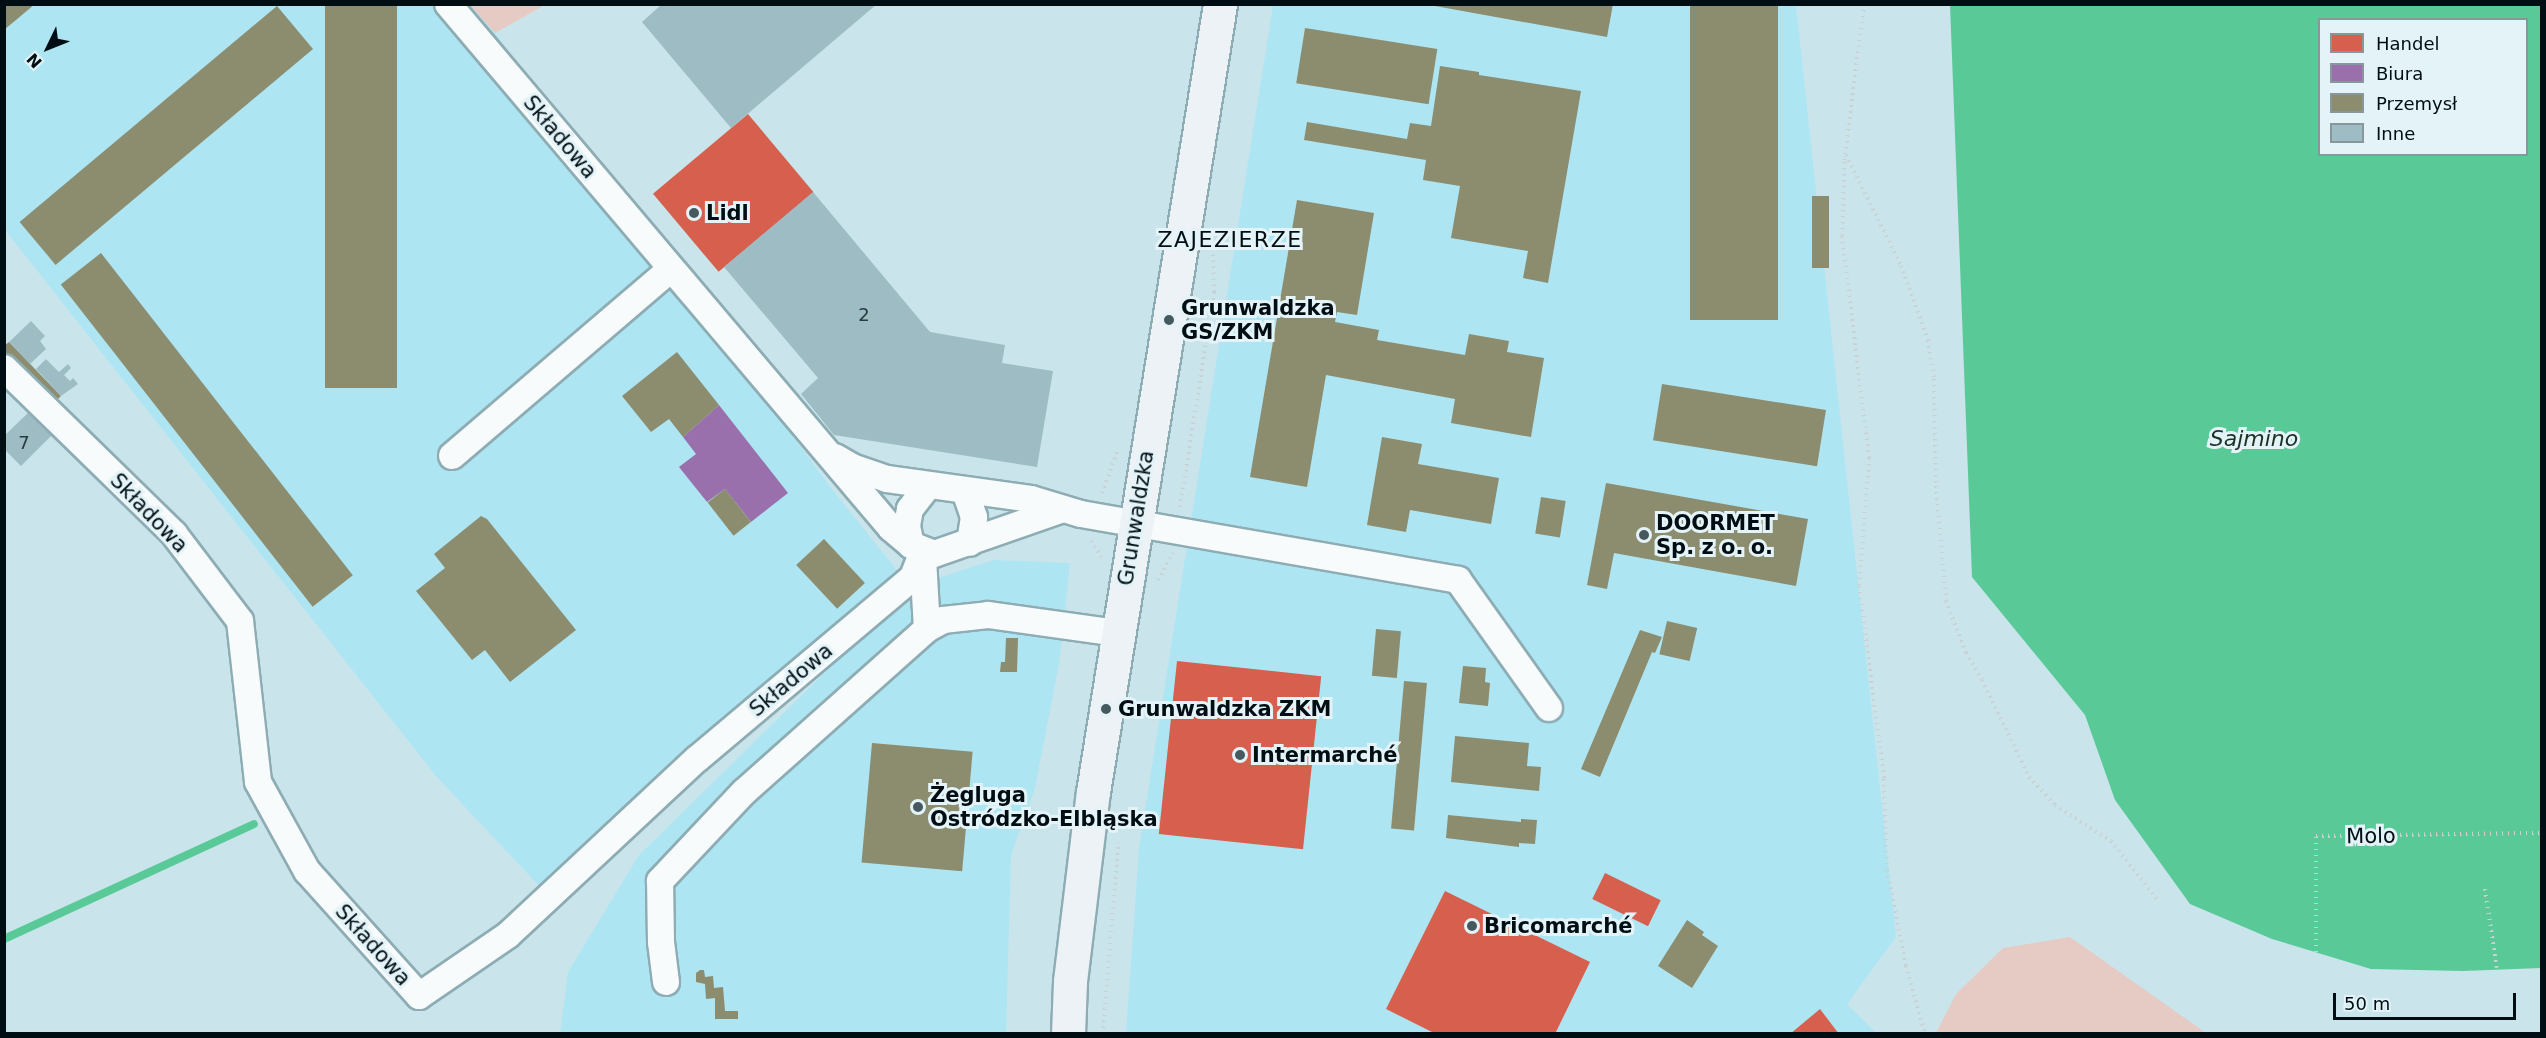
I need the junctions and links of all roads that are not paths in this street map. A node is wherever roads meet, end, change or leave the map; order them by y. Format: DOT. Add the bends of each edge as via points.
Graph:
graph roads {
  1 [pos="448,4"];
  2 [pos="1220,4"];
  3 [pos="672,269"];
  4 [pos="4,368"];
  5 [pos="822,450"];
  6 [pos="452,456"];
  7 [pos="928,486"];
  8 [pos="965,491"];
  9 [pos="1060,510"];
  10 [pos="1136,524"];
  11 [pos="970,543"];
  12 [pos="917,548"];
  13 [pos="927,629"];
  14 [pos="1118,633"];
  15 [pos="1549,708"];
  16 [pos="666,982"];
  17 [pos="1068,1034"];
  1 -- 3 [label="street, Składowa"];
  2 -- 10 [label="main road, Grunwaldzka"];
  3 -- 5 [label="street, Składowa"];
  3 -- 6 [label="street"];
  4 -- 12 [label="street, Składowa" via="174,534 240,621 258,782 307,871 419,996 508,935 697,759 913,577"];
  5 -- 7 [label="street, Składowa" via="869,473"];
  5 -- 12 [label="street, Składowa" via="891,528"];
  7 -- 8 [label="street, Składowa"];
  7 -- 12 [label="street, Składowa" via="910,509 907,526"];
  8 -- 9 [label="street, Składowa" via="1031,499"];
  8 -- 11 [label="street" via="974,517"];
  9 -- 10 [label="street, Składowa"];
  9 -- 11 [label="street"];
  10 -- 14 [label="main road, Grunwaldzka"];
  10 -- 15 [label="street, Składowa" via="1458,580"];
  11 -- 12 [label="street" via="934,554"];
  12 -- 13 [label="street"];
  13 -- 14 [label="street" via="943,620 988,615"];
  13 -- 16 [label="street" via="744,792 660,881"];
  14 -- 17 [label="main road, Grunwaldzka" via="1090,812"];
}
